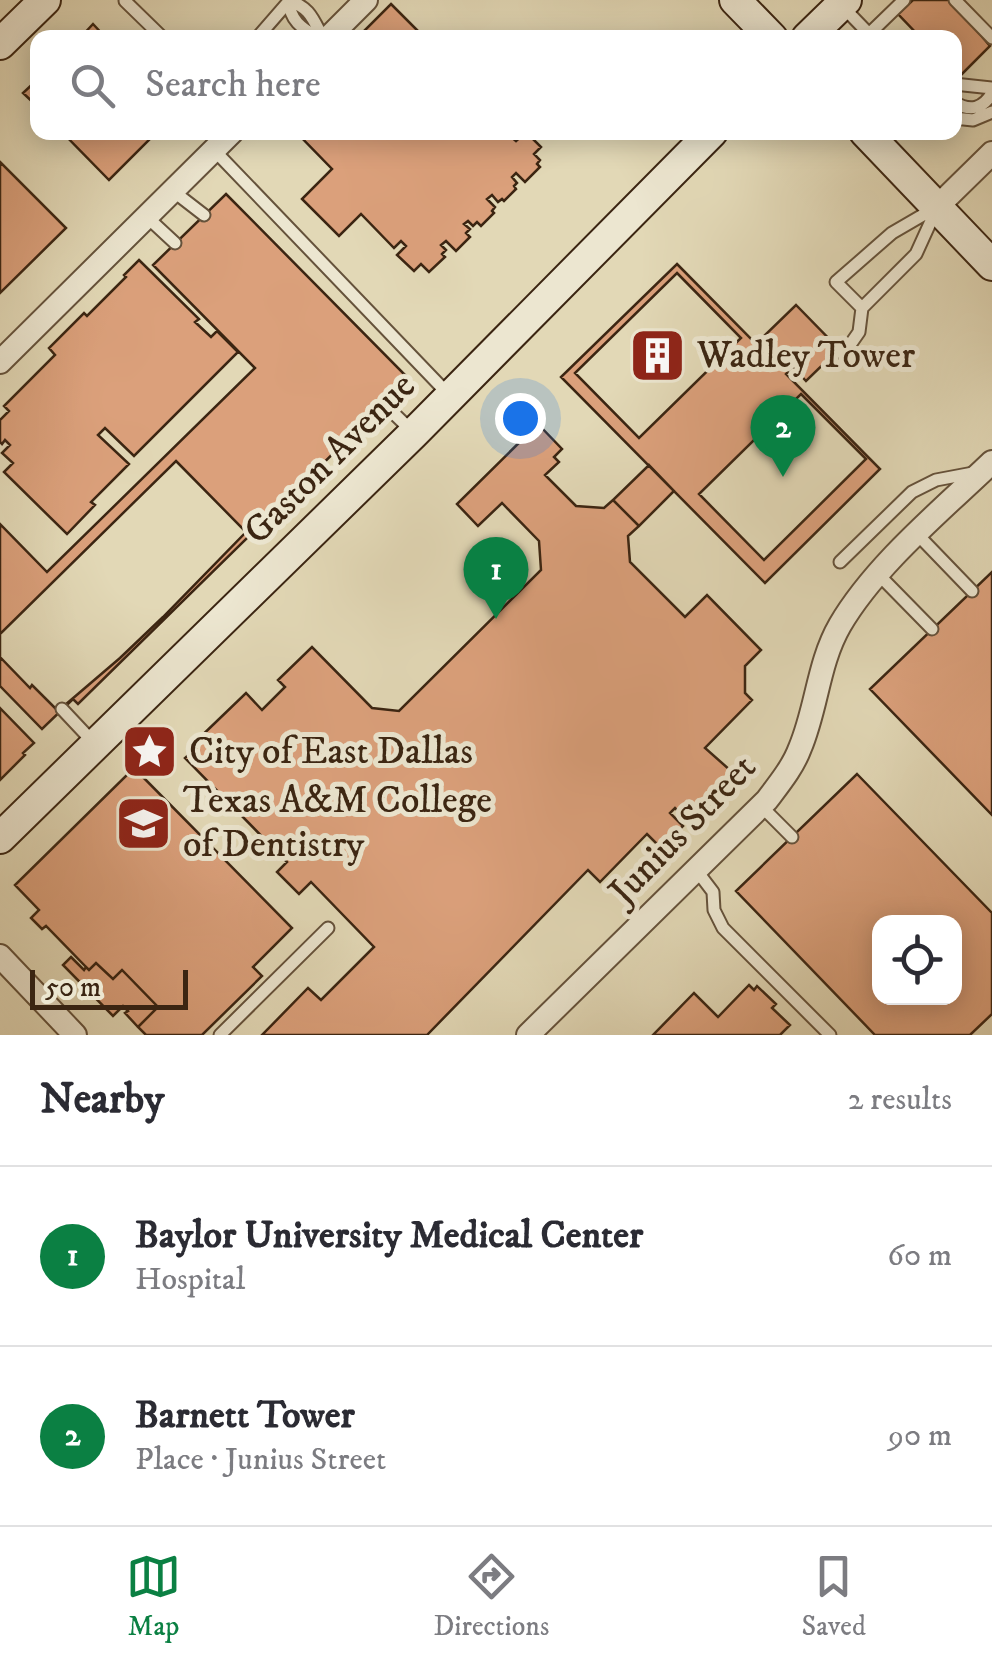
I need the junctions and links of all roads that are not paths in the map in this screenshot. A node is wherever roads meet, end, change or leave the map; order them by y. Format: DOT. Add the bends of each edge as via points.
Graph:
graph roads {
  1 [pos="46,0"];
  2 [pos="126,0"];
  3 [pos="289,0"];
  4 [pos="366,0"];
  5 [pos="735,0"];
  6 [pos="904,0"];
  7 [pos="955,0"];
  8 [pos="844,2"];
  9 [pos="155,30"];
  10 [pos="263,30"];
  11 [pos="306,30"];
  12 [pos="332,30"];
  13 [pos="764,30"];
  14 [pos="815,30"];
  15 [pos="866,30"];
  16 [pos="876,30"];
  17 [pos="992,38"];
  18 [pos="0,44"];
  19 [pos="962,85"];
  20 [pos="992,90"];
  21 [pos="962,106"];
  22 [pos="992,112"];
  23 [pos="962,119"];
  24 [pos="224,140"];
  25 [pos="704,140"];
  26 [pos="873,140"];
  27 [pos="214,150"];
  28 [pos="992,154"];
  29 [pos="173,191"];
  30 [pos="938,206"];
  31 [pos="204,215"];
  32 [pos="147,217"];
  33 [pos="175,243"];
  34 [pos="992,265"];
  35 [pos="862,308"];
  36 [pos="835,353"];
  37 [pos="0,362"];
  38 [pos="450,397"];
  39 [pos="384,404"];
  40 [pos="414,433"];
  41 [pos="987,467"];
  42 [pos="917,534"];
  43 [pos="840,562"];
  44 [pos="879,574"];
  45 [pos="972,591"];
  46 [pos="932,629"];
  47 [pos="62,710"];
  48 [pos="96,745"];
  49 [pos="761,806"];
  50 [pos="792,837"];
  51 [pos="0,838"];
  52 [pos="697,871"];
  53 [pos="328,928"];
  54 [pos="0,956"];
  55 [pos="75,1035"];
  56 [pos="220,1035"];
  57 [pos="528,1035"];
  58 [pos="830,1035"];
  1 -- 18 [label="street"];
  2 -- 9 [label="lane"];
  3 -- 10 [label="lane"];
  3 -- 11 [label="lane" via="290,14"];
  4 -- 12 [label="street"];
  5 -- 13 [label="street"];
  6 -- 16 [label="lane"];
  7 -- 17 [label="lane"];
  8 -- 14 [label="street"];
  8 -- 15 [label="lane"];
  19 -- 20 [label="lane"];
  20 -- 21 [label="lane" via="976,108"];
  22 -- 23 [label="lane"];
  24 -- 27 [label="street"];
  25 -- 38 [label="street, Gaston Avenue"];
  26 -- 30 [label="street"];
  27 -- 29 [label="street"];
  27 -- 38 [label="lane"];
  28 -- 30 [label="street"];
  29 -- 31 [label="lane"];
  29 -- 32 [label="street"];
  30 -- 34 [label="street"];
  30 -- 35 [label="lane" via="916,254"];
  30 -- 35 [label="lane" via="892,233 836,282"];
  32 -- 33 [label="lane"];
  32 -- 37 [label="street"];
  35 -- 36 [label="lane" via="859,332"];
  38 -- 40 [label="street, Gaston Avenue"];
  39 -- 40 [label="lane"];
  40 -- 48 [label="street, Gaston Avenue"];
  41 -- 42 [label="street, Junius Street"];
  41 -- 43 [label="lane" via="912,492"];
  42 -- 44 [label="street, Junius Street"];
  42 -- 45 [label="lane"];
  44 -- 46 [label="lane"];
  44 -- 49 [label="street, Junius Street" via="840,625 799,752"];
  47 -- 48 [label="lane"];
  48 -- 51 [label="street, Gaston Avenue"];
  49 -- 50 [label="lane"];
  49 -- 52 [label="street, Junius Street"];
  52 -- 57 [label="street, Junius Street"];
  52 -- 58 [label="lane" via="712,892 722,928"];
  53 -- 56 [label="lane"];
  54 -- 55 [label="street"];
}
